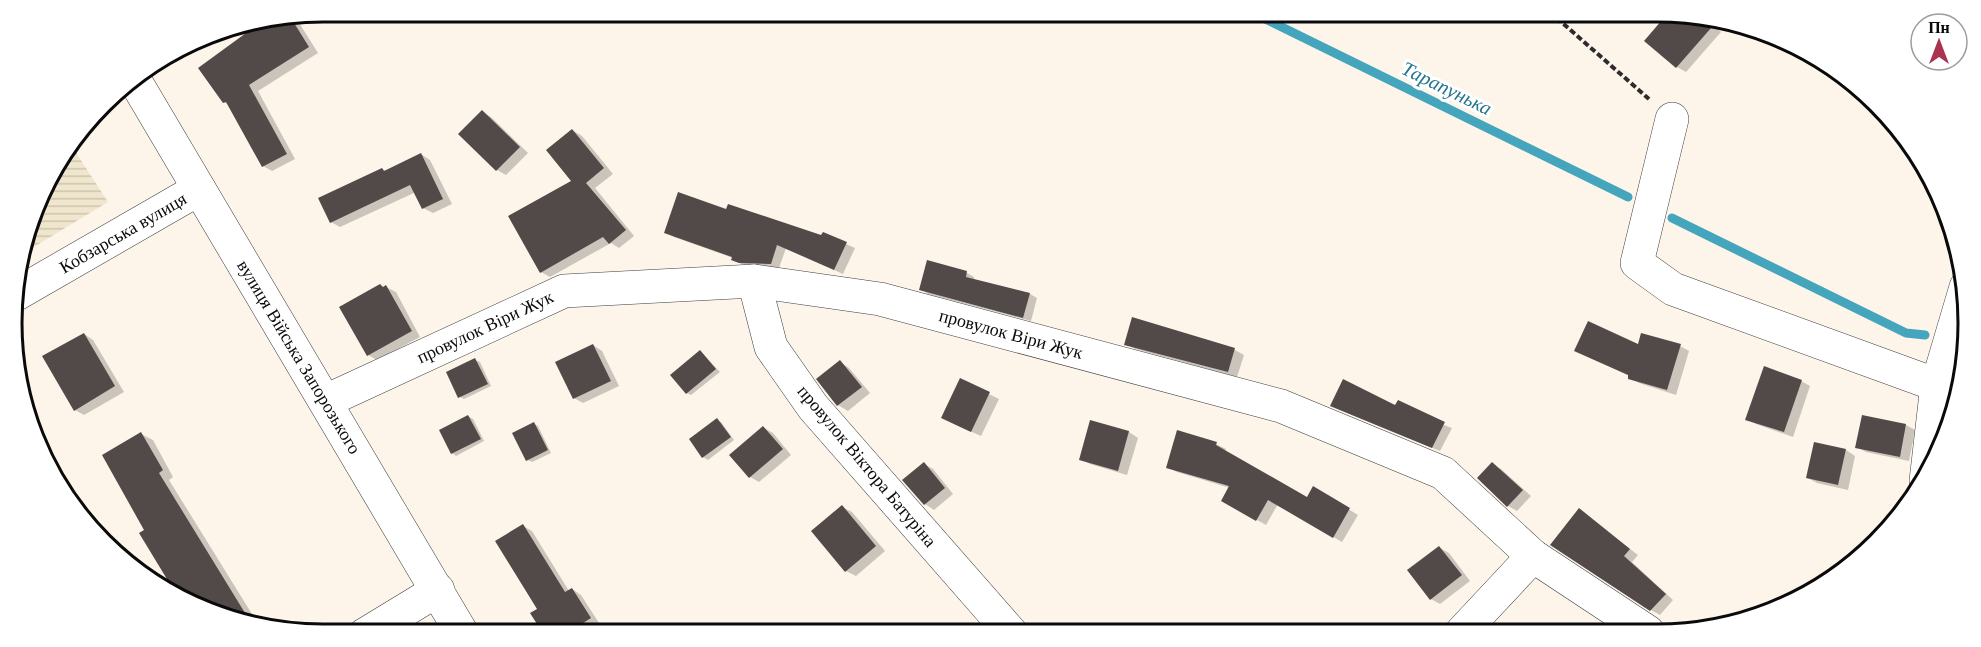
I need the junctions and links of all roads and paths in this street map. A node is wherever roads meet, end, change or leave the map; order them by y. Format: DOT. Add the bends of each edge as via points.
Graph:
graph roads {
  1 [pos="1561,22"];
  2 [pos="138,86"];
  3 [pos="1672,119"];
  4 [pos="199,189"];
  5 [pos="754,281"];
  6 [pos="24,290"];
  7 [pos="1958,315"];
  8 [pos="1937,386"];
  9 [pos="326,401"];
  10 [pos="1929,452"];
  11 [pos="1533,556"];
  12 [pos="438,590"];
  13 [pos="382,624"];
  14 [pos="457,624"];
  15 [pos="1002,624"];
  16 [pos="1469,624"];
  17 [pos="1636,624"];
  1 -- 3 [label="path"];
  2 -- 4 [label="street, вулиця Війська Запорозького"];
  3 -- 8 [label="street" via="1636,263 1673,289"];
  4 -- 6 [label="street, Кобзарська вулиця"];
  4 -- 9 [label="street, вулиця Війська Запорозького"];
  5 -- 9 [label="street, провулок Віри Жук" via="564,291"];
  5 -- 11 [label="street, провулок Віри Жук" via="880,299 1281,406 1443,473"];
  5 -- 15 [label="street, провулок Віктора Батуріна" via="771,347 813,407"];
  7 -- 8 [label="street"];
  8 -- 10 [label="street"];
  9 -- 12 [label="street, вулиця Війська Запорозького"];
  11 -- 16 [label="street"];
  11 -- 17 [label="street, провулок Віри Жук"];
  12 -- 13 [label="street"];
  12 -- 14 [label="street, вулиця Війська Запорозького"];
}
